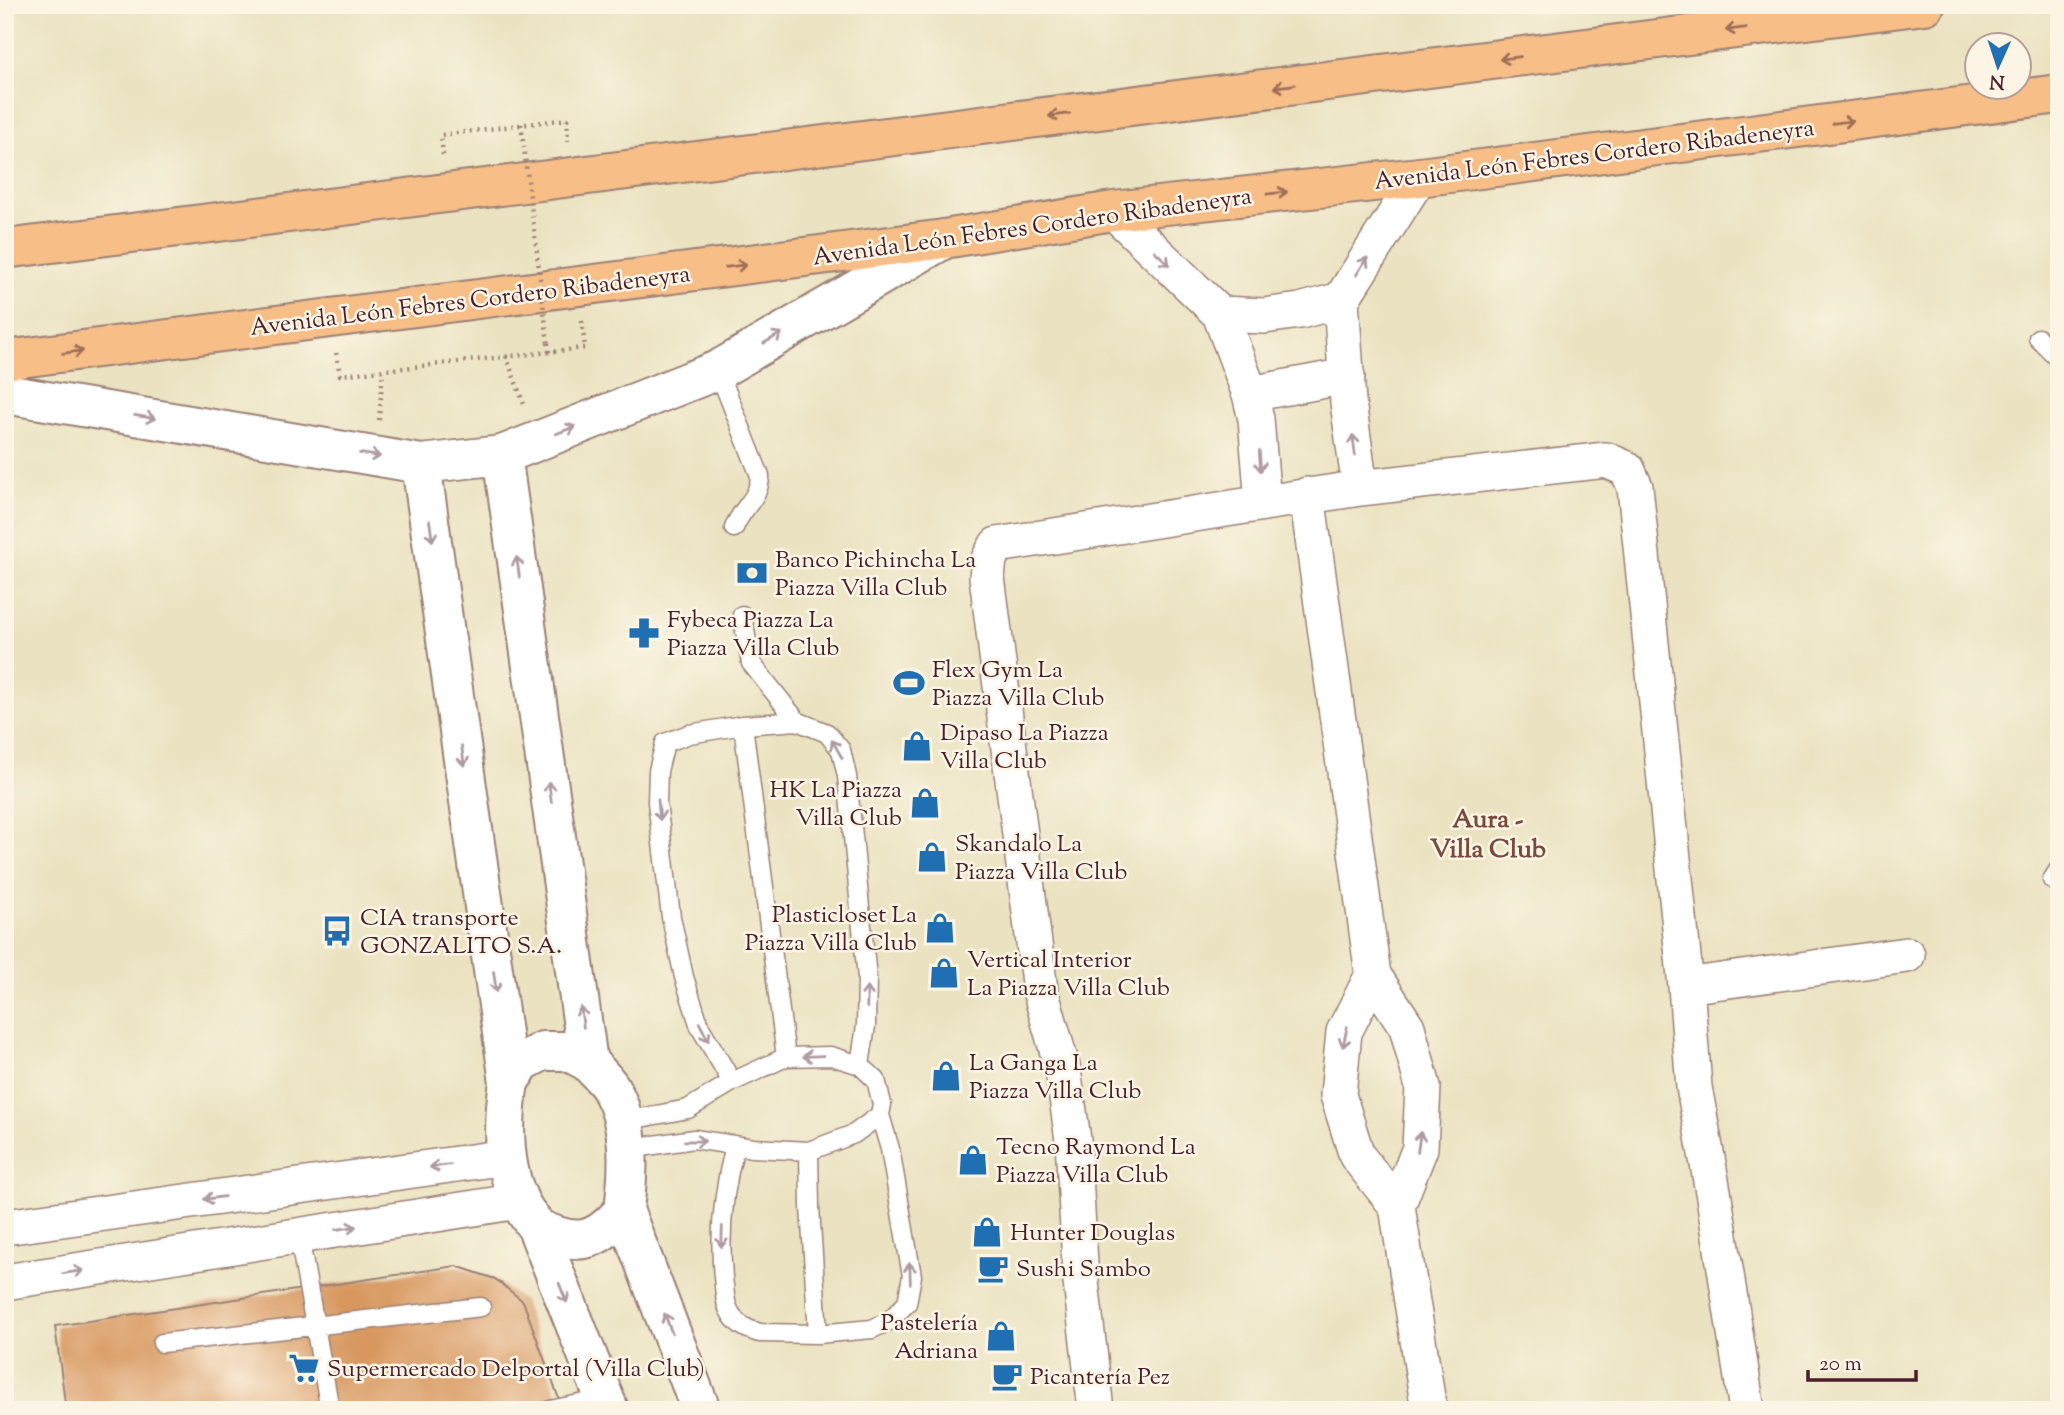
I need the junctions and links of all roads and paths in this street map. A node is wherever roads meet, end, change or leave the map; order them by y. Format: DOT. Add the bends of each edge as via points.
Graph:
graph roads {
  1 [pos="1925,5"];
  2 [pos="2059,94"];
  3 [pos="521,124"];
  4 [pos="571,176"];
  5 [pos="1419,177"];
  6 [pos="448,192"];
  7 [pos="1113,211"];
  8 [pos="944,239"];
  9 [pos="5,248"];
  10 [pos="578,286"];
  11 [pos="1341,300"];
  12 [pos="1220,314"];
  13 [pos="331,318"];
  14 [pos="2038,338"];
  15 [pos="549,352"];
  16 [pos="506,356"];
  17 [pos="2059,359"];
  18 [pos="5,360"];
  19 [pos="718,370"];
  20 [pos="383,371"];
  21 [pos="1347,376"];
  22 [pos="5,394"];
  23 [pos="1250,394"];
  24 [pos="538,441"];
  25 [pos="502,455"];
  26 [pos="376,456"];
  27 [pos="421,464"];
  28 [pos="1360,488"];
  29 [pos="1307,495"];
  30 [pos="1263,502"];
  31 [pos="734,528"];
  32 [pos="743,615"];
  33 [pos="797,721"];
  34 [pos="743,725"];
  35 [pos="1907,956"];
  36 [pos="1373,975"];
  37 [pos="1686,986"];
  38 [pos="786,1058"];
  39 [pos="588,1062"];
  40 [pos="860,1065"];
  41 [pos="509,1082"];
  42 [pos="732,1082"];
  43 [pos="880,1115"];
  44 [pos="626,1135"];
  45 [pos="735,1146"];
  46 [pos="809,1151"];
  47 [pos="507,1157"];
  48 [pos="1397,1206"];
  49 [pos="624,1210"];
  50 [pos="528,1214"];
  51 [pos="5,1227"];
  52 [pos="299,1236"];
  53 [pos="5,1282"];
  54 [pos="481,1307"];
  55 [pos="316,1326"];
  56 [pos="818,1334"];
  57 [pos="162,1343"];
  58 [pos="607,1404"];
  59 [pos="330,1410"];
  60 [pos="550,1410"];
  61 [pos="701,1410"];
  62 [pos="1096,1410"];
  63 [pos="1429,1410"];
  64 [pos="1747,1410"];
  1 -- 4 [label="highway, one-way"];
  5 -- 2 [label="highway, Avenida León Febres Cordero Ribadeneyra, one-way"];
  3 -- 4 [label="path" via="567,119"];
  3 -- 6 [label="path" via="440,135"];
  3 -- 15 [label="path, bridge"];
  4 -- 6 [label="highway"];
  7 -- 5 [label="highway, Avenida León Febres Cordero Ribadeneyra, one-way"];
  11 -- 5 [label="street, one-way"];
  6 -- 9 [label="highway"];
  7 -- 8 [label="highway, Avenida León Febres Cordero Ribadeneyra"];
  7 -- 12 [label="street, one-way"];
  10 -- 8 [label="highway, Avenida León Febres Cordero Ribadeneyra, one-way"];
  19 -- 8 [label="street, one-way"];
  10 -- 13 [label="highway, Avenida León Febres Cordero Ribadeneyra"];
  10 -- 15 [label="path" via="585,348"];
  11 -- 12 [label="street" via="1264,316"];
  11 -- 21 [label="street"];
  12 -- 23 [label="street"];
  18 -- 13 [label="highway, Avenida León Febres Cordero Ribadeneyra, one-way"];
  13 -- 20 [label="path" via="340,375"];
  14 -- 17 [label="lane"];
  15 -- 16 [label="path"];
  16 -- 20 [label="path"];
  16 -- 24 [label="path"];
  24 -- 19 [label="street, one-way"];
  19 -- 31 [label="lane" via="760,476 755,496"];
  20 -- 26 [label="path"];
  21 -- 23 [label="street"];
  28 -- 21 [label="street, one-way"];
  22 -- 26 [label="street, one-way"];
  23 -- 30 [label="street, one-way" via="1258,427"];
  24 -- 25 [label="street"];
  25 -- 27 [label="street"];
  39 -- 25 [label="street, one-way"];
  26 -- 27 [label="street"];
  27 -- 41 [label="street, one-way"];
  28 -- 29 [label="street"];
  28 -- 37 [label="street" via="1606,460 1627,469 1636,500"];
  29 -- 30 [label="street"];
  29 -- 36 [label="street"];
  30 -- 62 [label="street" via="997,545 989,559 987,577 1040,990 1063,1070 1073,1140"];
  32 -- 33 [label="lane" via="751,663"];
  33 -- 34 [label="lane"];
  40 -- 33 [label="lane, one-way" via="867,978 847,776 841,750 827,733"];
  34 -- 38 [label="lane"];
  34 -- 42 [label="lane, one-way" via="665,743 657,802 671,917 684,977 700,1027"];
  35 -- 37 [label="street"];
  48 -- 36 [label="street, one-way" via="1420,1148 1423,1087 1407,1027"];
  36 -- 48 [label="street, one-way" via="1344,1032 1338,1095 1357,1156"];
  37 -- 64 [label="street" via="1694,1087"];
  40 -- 38 [label="lane, one-way" via="831,1056"];
  38 -- 42 [label="lane"];
  39 -- 41 [label="street" via="567,1051 543,1051 522,1062"];
  39 -- 44 [label="street" via="610,1087"];
  40 -- 43 [label="lane" via="876,1080"];
  41 -- 47 [label="street"];
  42 -- 44 [label="lane" via="688,1109"];
  43 -- 46 [label="lane" via="854,1134"];
  56 -- 43 [label="lane, one-way" via="872,1329 907,1303 912,1276"];
  44 -- 45 [label="lane, one-way"];
  44 -- 49 [label="street"];
  45 -- 46 [label="lane"];
  45 -- 56 [label="lane, one-way" via="727,1177 721,1266 729,1311 743,1326 760,1333"];
  46 -- 56 [label="lane"];
  47 -- 50 [label="street" via="509,1174"];
  47 -- 51 [label="street, one-way"];
  48 -- 63 [label="street"];
  49 -- 50 [label="street" via="607,1229 584,1239 560,1238"];
  61 -- 49 [label="street, one-way"];
  52 -- 50 [label="street, one-way"];
  50 -- 58 [label="street, one-way"];
  53 -- 52 [label="street, one-way"];
  52 -- 55 [label="lane"];
  54 -- 55 [label="lane"];
  55 -- 57 [label="lane"];
  55 -- 59 [label="lane"];
  58 -- 60 [label="lane"];
}
